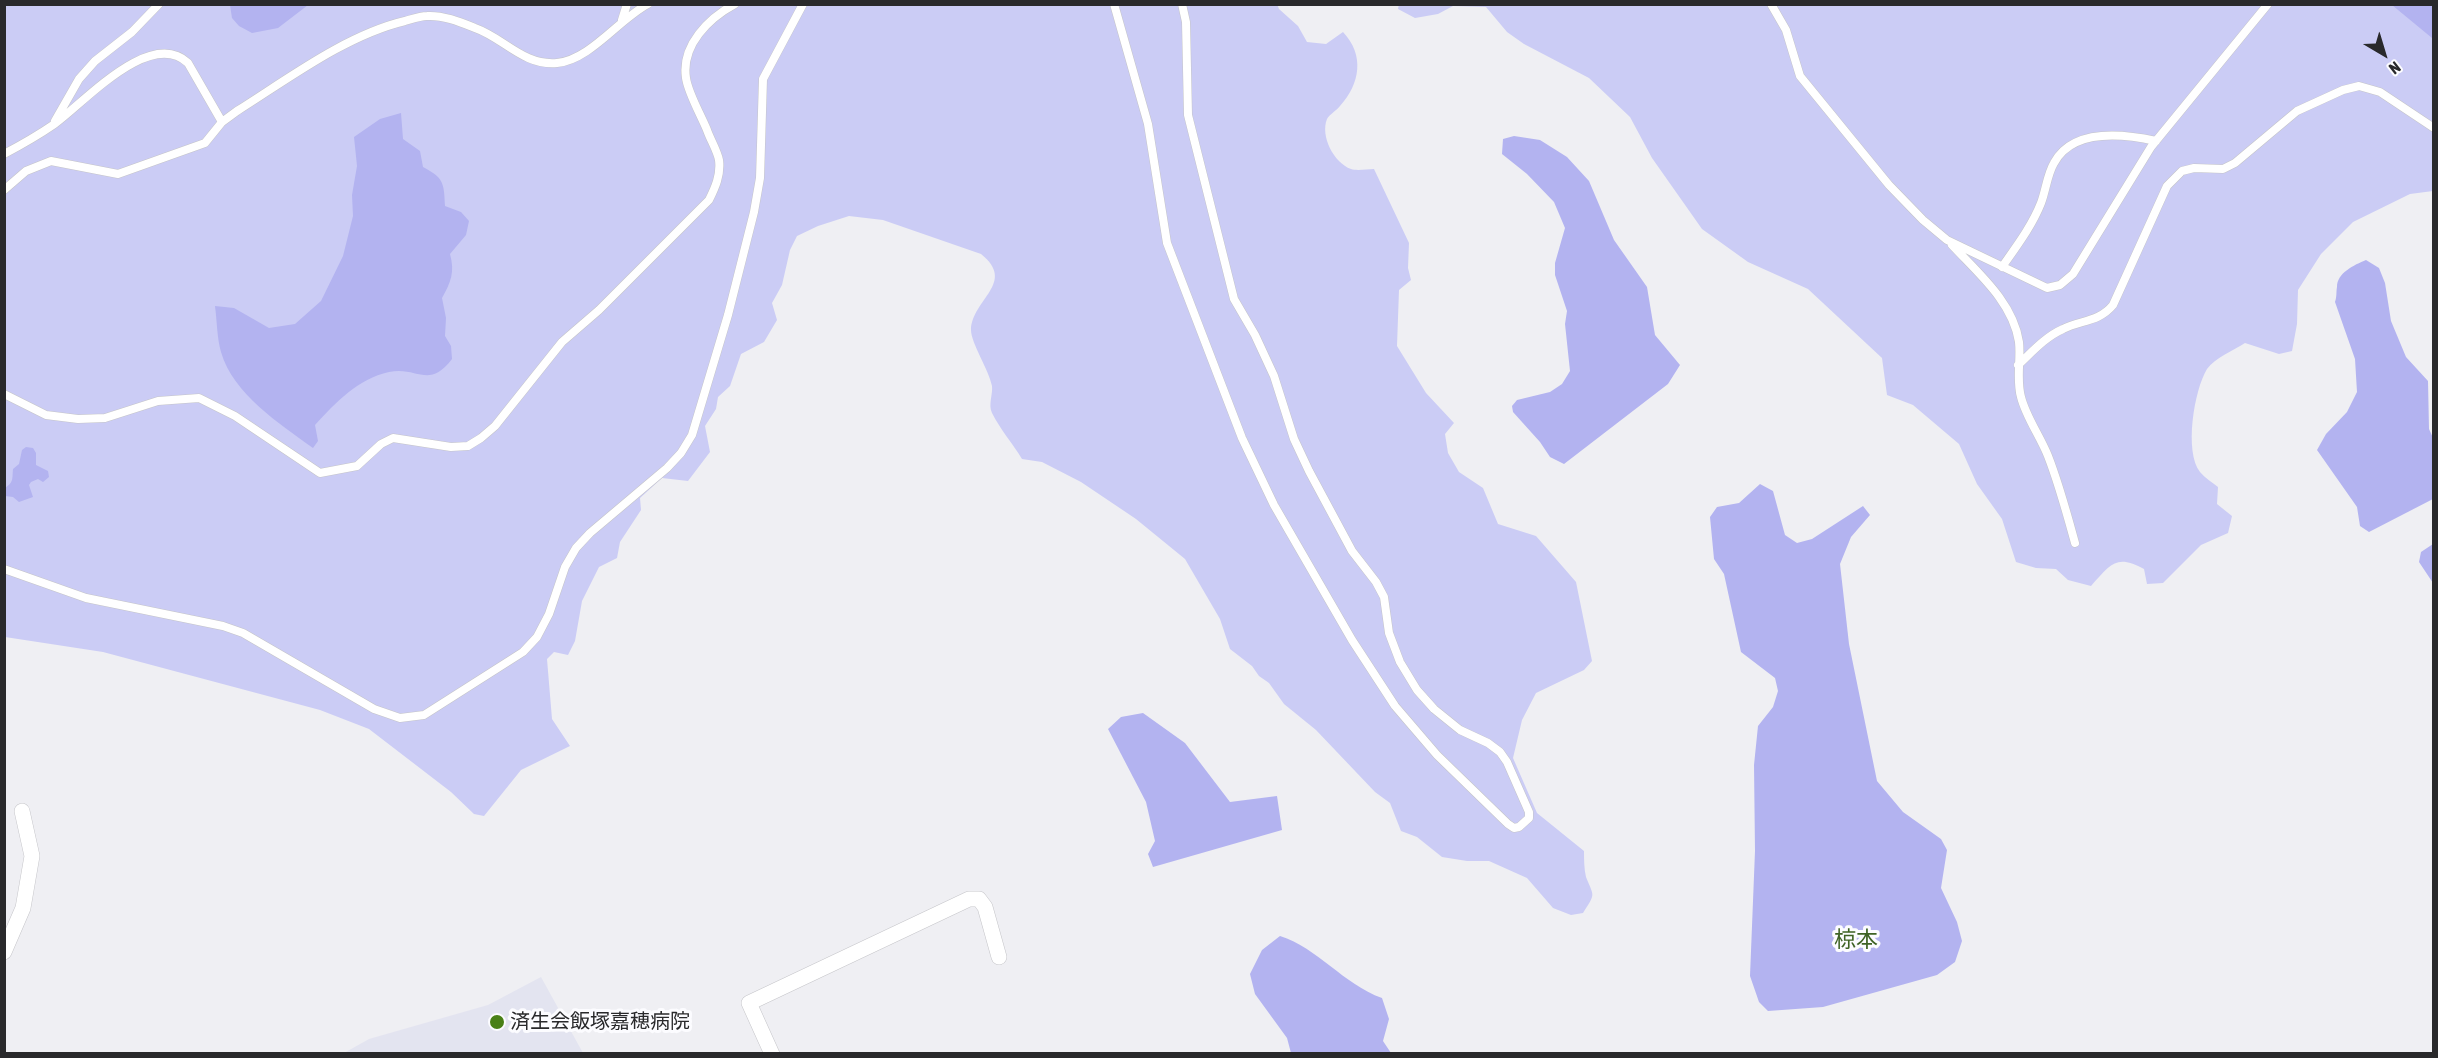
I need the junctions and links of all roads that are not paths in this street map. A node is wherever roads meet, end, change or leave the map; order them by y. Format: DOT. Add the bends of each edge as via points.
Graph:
graph roads {
  1 [pos="159,4"];
  2 [pos="627,4"];
  3 [pos="648,4"];
  4 [pos="735,4"];
  5 [pos="803,4"];
  6 [pos="1114,4"];
  7 [pos="1182,4"];
  8 [pos="1771,4"];
  9 [pos="2268,4"];
  10 [pos="622,22"];
  11 [pos="222,122"];
  12 [pos="53,125"];
  13 [pos="2433,128"];
  14 [pos="2156,141"];
  15 [pos="4,153"];
  16 [pos="4,190"];
  17 [pos="1947,240"];
  18 [pos="2002,267"];
  19 [pos="2018,365"];
  20 [pos="4,394"];
  21 [pos="2075,543"];
  22 [pos="4,569"];
  23 [pos="22,811"];
  24 [pos="4,952"];
  25 [pos="999,957"];
  26 [pos="772,1053"];
  1 -- 12 [label="lane" via="79,79"];
  2 -- 10 [label="lane"];
  3 -- 10 [label="lane"];
  4 -- 20 [label="lane" via="695,39 687,57 686,78 719,160 718,181 709,200 562,342 495,426 468,446 393,438 357,466 320,473 235,416 199,398 158,401 105,418 78,419 46,415"];
  5 -- 22 [label="lane" via="763,79 758,189 728,315 692,435 667,468 576,548 549,614 537,637 523,652 424,715 400,718 374,709 243,633 87,598"];
  6 -- 7 [label="lane" via="1148,124 1167,243 1242,438 1274,505 1395,706 1437,755 1508,824 1519,827 1529,818 1529,812 1500,752 1460,730 1434,709 1400,662 1389,633 1384,597 1352,551 1309,471 1294,439 1274,376 1234,299 1188,115 1186,22"];
  8 -- 17 [label="lane" via="1786,30 1800,76 1889,185"];
  9 -- 14 [label="lane"];
  10 -- 11 [label="lane" via="584,53 557,63 525,58 482,30 449,18 427,16 366,33"];
  11 -- 12 [label="lane" via="188,63 168,52 145,57 115,74"];
  11 -- 16 [label="lane" via="206,143 118,174 51,161 26,171"];
  12 -- 15 [label="lane"];
  13 -- 19 [label="lane" via="2380,92 2359,86 2297,111 2223,169 2182,171 2167,186 2106,314 2063,328"];
  14 -- 18 [label="lane" via="2126,134 2096,137 2064,150 2054,164 2041,204"];
  14 -- 18 [label="lane" via="2073,274 2060,285 2047,288"];
  17 -- 18 [label="lane"];
  17 -- 19 [label="lane" via="1992,287 2010,315 2019,342"];
  19 -- 21 [label="lane" via="2021,398 2048,454"];
  23 -- 24 [label="street" via="32,856 23,908"];
  25 -- 26 [label="street" via="985,907 979,899 969,899 749,1003"];
}
